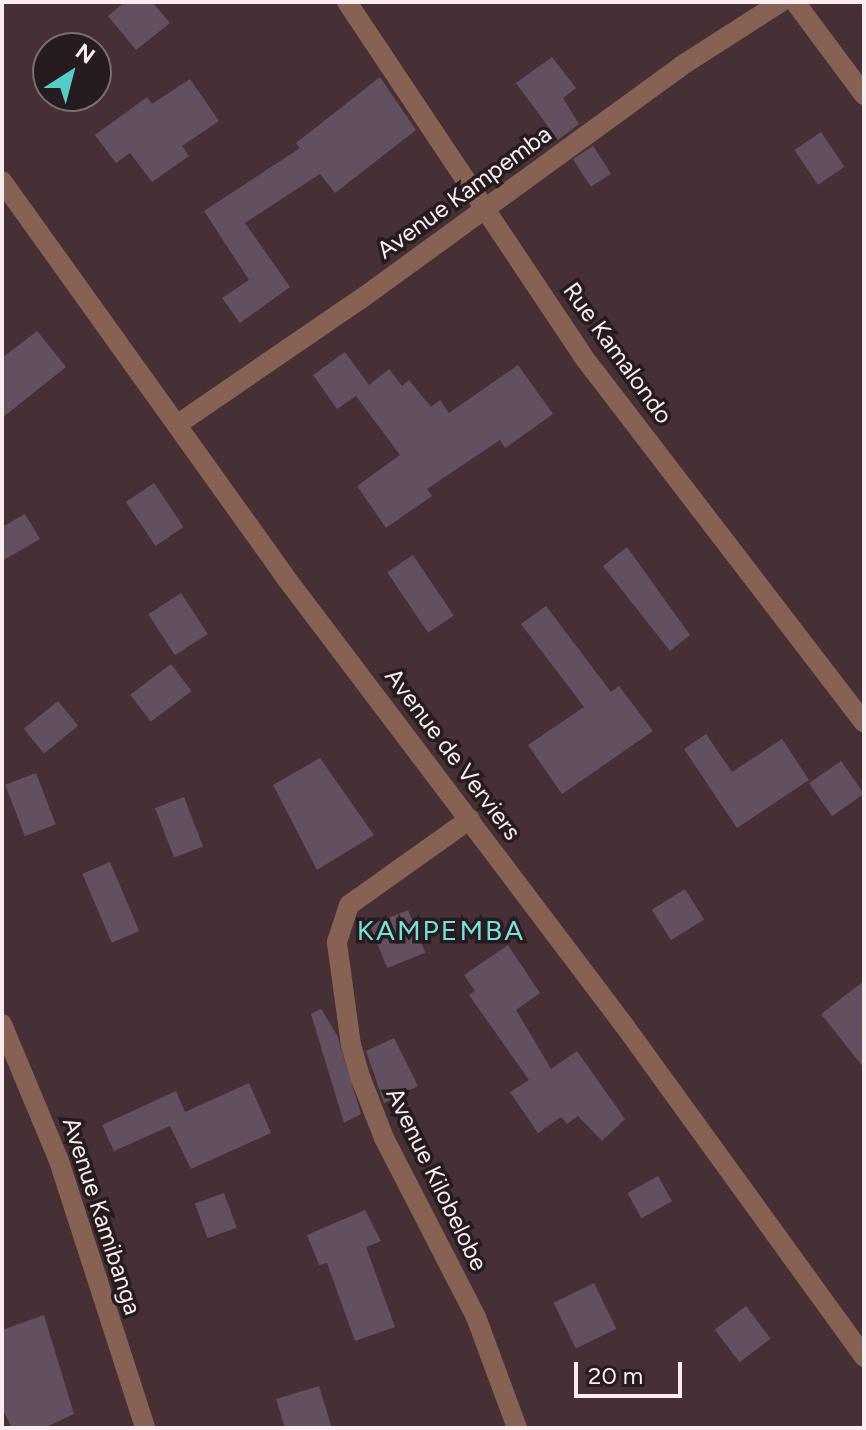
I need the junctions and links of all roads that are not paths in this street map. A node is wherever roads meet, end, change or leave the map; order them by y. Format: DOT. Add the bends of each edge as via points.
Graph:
graph roads {
  1 [pos="347,2"];
  2 [pos="781,2"];
  3 [pos="795,2"];
  4 [pos="864,95"];
  5 [pos="2,181"];
  6 [pos="487,207"];
  7 [pos="178,424"];
  8 [pos="864,722"];
  9 [pos="470,819"];
  10 [pos="2,1024"];
  11 [pos="864,1357"];
  12 [pos="145,1428"];
  13 [pos="517,1428"];
  1 -- 6 [label="street, Rue Kamalondo"];
  2 -- 6 [label="street, Avenue Kampemba" via="681,66"];
  3 -- 4 [label="street"];
  5 -- 7 [label="street, Avenue de Verviers"];
  6 -- 7 [label="street, Avenue Kampemba"];
  6 -- 8 [label="street, Rue Kamalondo" via="582,355"];
  7 -- 9 [label="street, Avenue de Verviers" via="283,574"];
  9 -- 11 [label="street, Avenue de Verviers"];
  9 -- 13 [label="street, Avenue Kilobelobe" via="349,905 337,943 361,1079 384,1138 476,1317"];
  10 -- 12 [label="street, Avenue Kamibanga" via="59,1161"];
}
